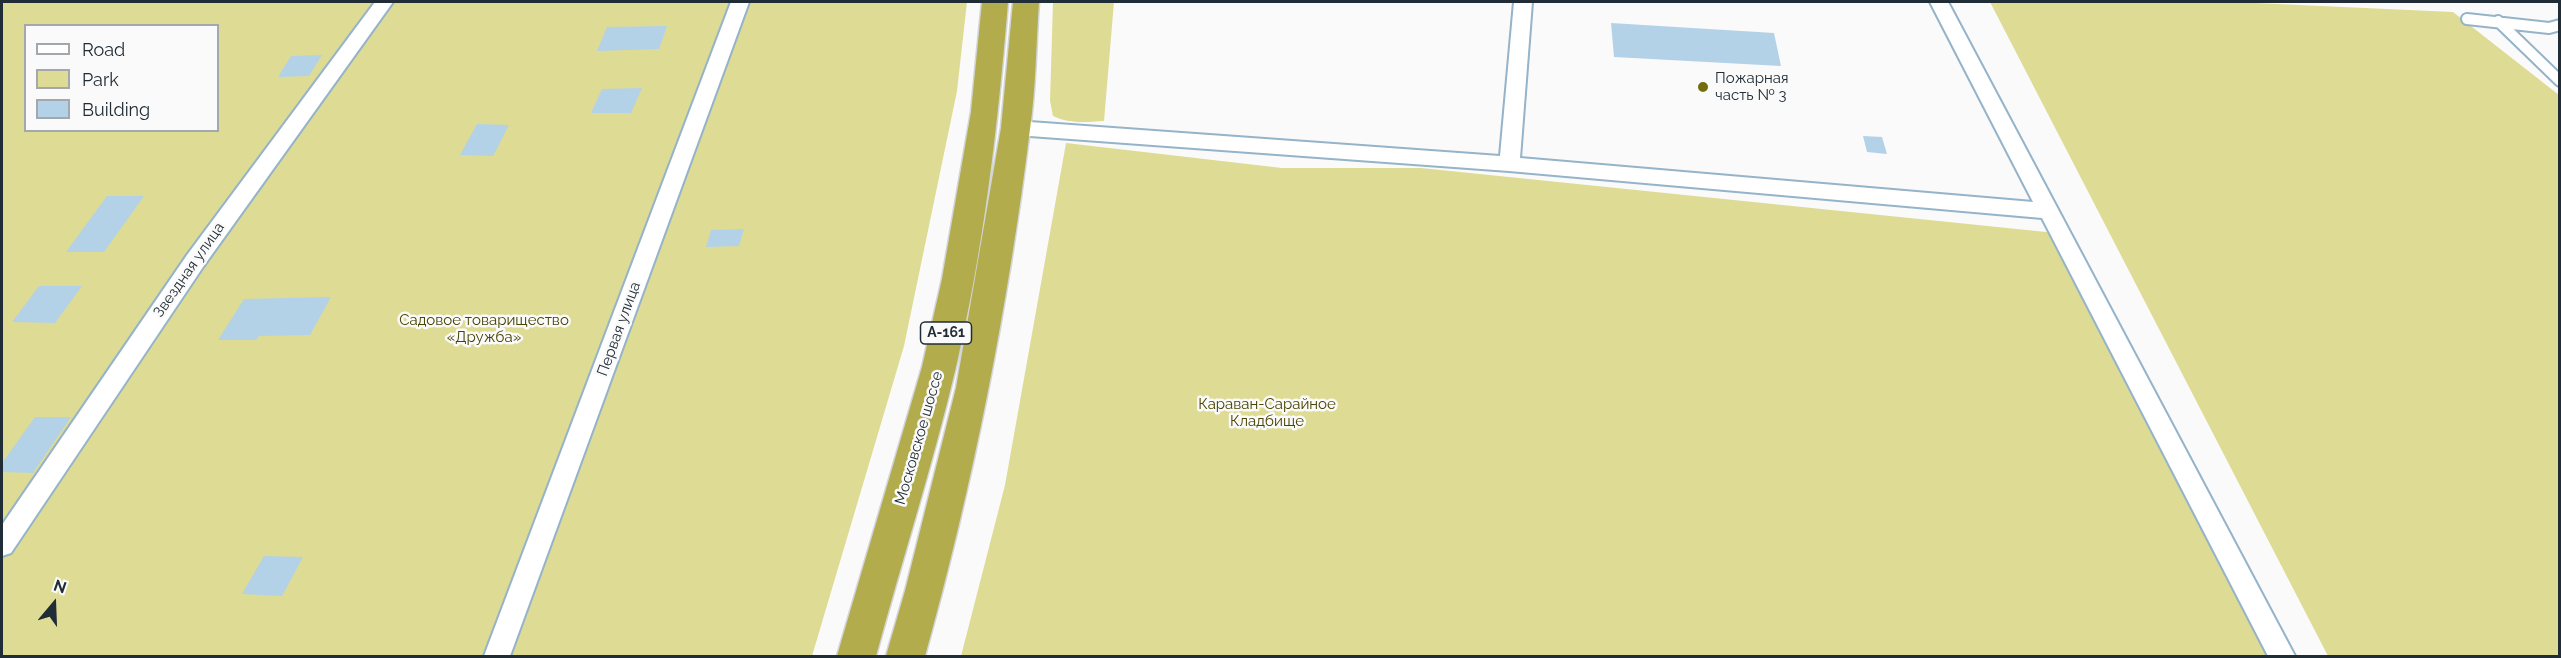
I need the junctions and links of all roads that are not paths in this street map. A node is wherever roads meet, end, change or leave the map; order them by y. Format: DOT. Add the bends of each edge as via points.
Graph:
graph roads {
  1 [pos="384,2"];
  2 [pos="740,2"];
  3 [pos="995,2"];
  4 [pos="1026,2"];
  5 [pos="1523,2"];
  6 [pos="1939,2"];
  7 [pos="2467,19"];
  8 [pos="2498,21"];
  9 [pos="2559,25"];
  10 [pos="2559,81"];
  11 [pos="1016,129"];
  12 [pos="1509,164"];
  13 [pos="2048,211"];
  14 [pos="2,545"];
  15 [pos="497,657"];
  16 [pos="856,657"];
  17 [pos="905,657"];
  18 [pos="2282,657"];
  1 -- 14 [label="street, Звездная улица" via="195,261"];
  2 -- 15 [label="street, Первая улица"];
  3 -- 16 [label="highway, Московское шоссе / А-161" via="985,112 958,279 939,366"];
  4 -- 11 [label="highway, А-161"];
  5 -- 12 [label="street"];
  6 -- 13 [label="street"];
  7 -- 8 [label="lane"];
  8 -- 9 [label="lane" via="2549,28"];
  8 -- 10 [label="lane"];
  11 -- 12 [label="street"];
  11 -- 17 [label="highway, А-161" via="974,388"];
  12 -- 13 [label="street"];
  13 -- 18 [label="street"];
}
